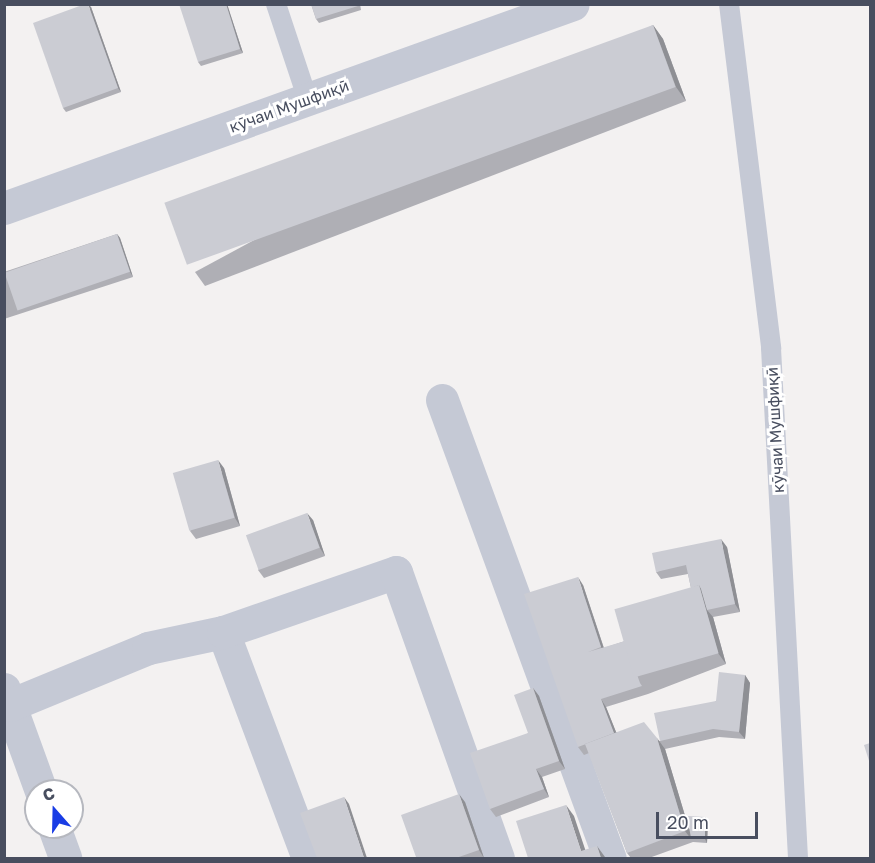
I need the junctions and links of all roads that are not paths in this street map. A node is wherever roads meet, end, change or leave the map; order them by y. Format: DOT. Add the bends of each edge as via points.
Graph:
graph roads {
  1 [pos="276,4"];
  2 [pos="573,4"];
  3 [pos="729,4"];
  4 [pos="308,100"];
  5 [pos="4,208"];
  6 [pos="442,400"];
  7 [pos="223,632"];
  8 [pos="8,697"];
  9 [pos="37,779"];
  10 [pos="58,839"];
  11 [pos="65,858"];
  12 [pos="308,858"];
  13 [pos="498,858"];
  14 [pos="610,858"];
  15 [pos="798,858"];
  1 -- 4 [label="lane"];
  2 -- 4 [label="street, кӯчаи Мушфиқӣ"];
  3 -- 15 [label="lane, кӯчаи Мушфиқӣ" via="771,348"];
  4 -- 5 [label="street, кӯчаи Мушфиқӣ"];
  6 -- 14 [label="street"];
  7 -- 8 [label="street" via="148,648"];
  7 -- 12 [label="street"];
  7 -- 13 [label="street" via="396,572"];
  8 -- 9 [label="street"];
  10 -- 11 [label="street"];
}
